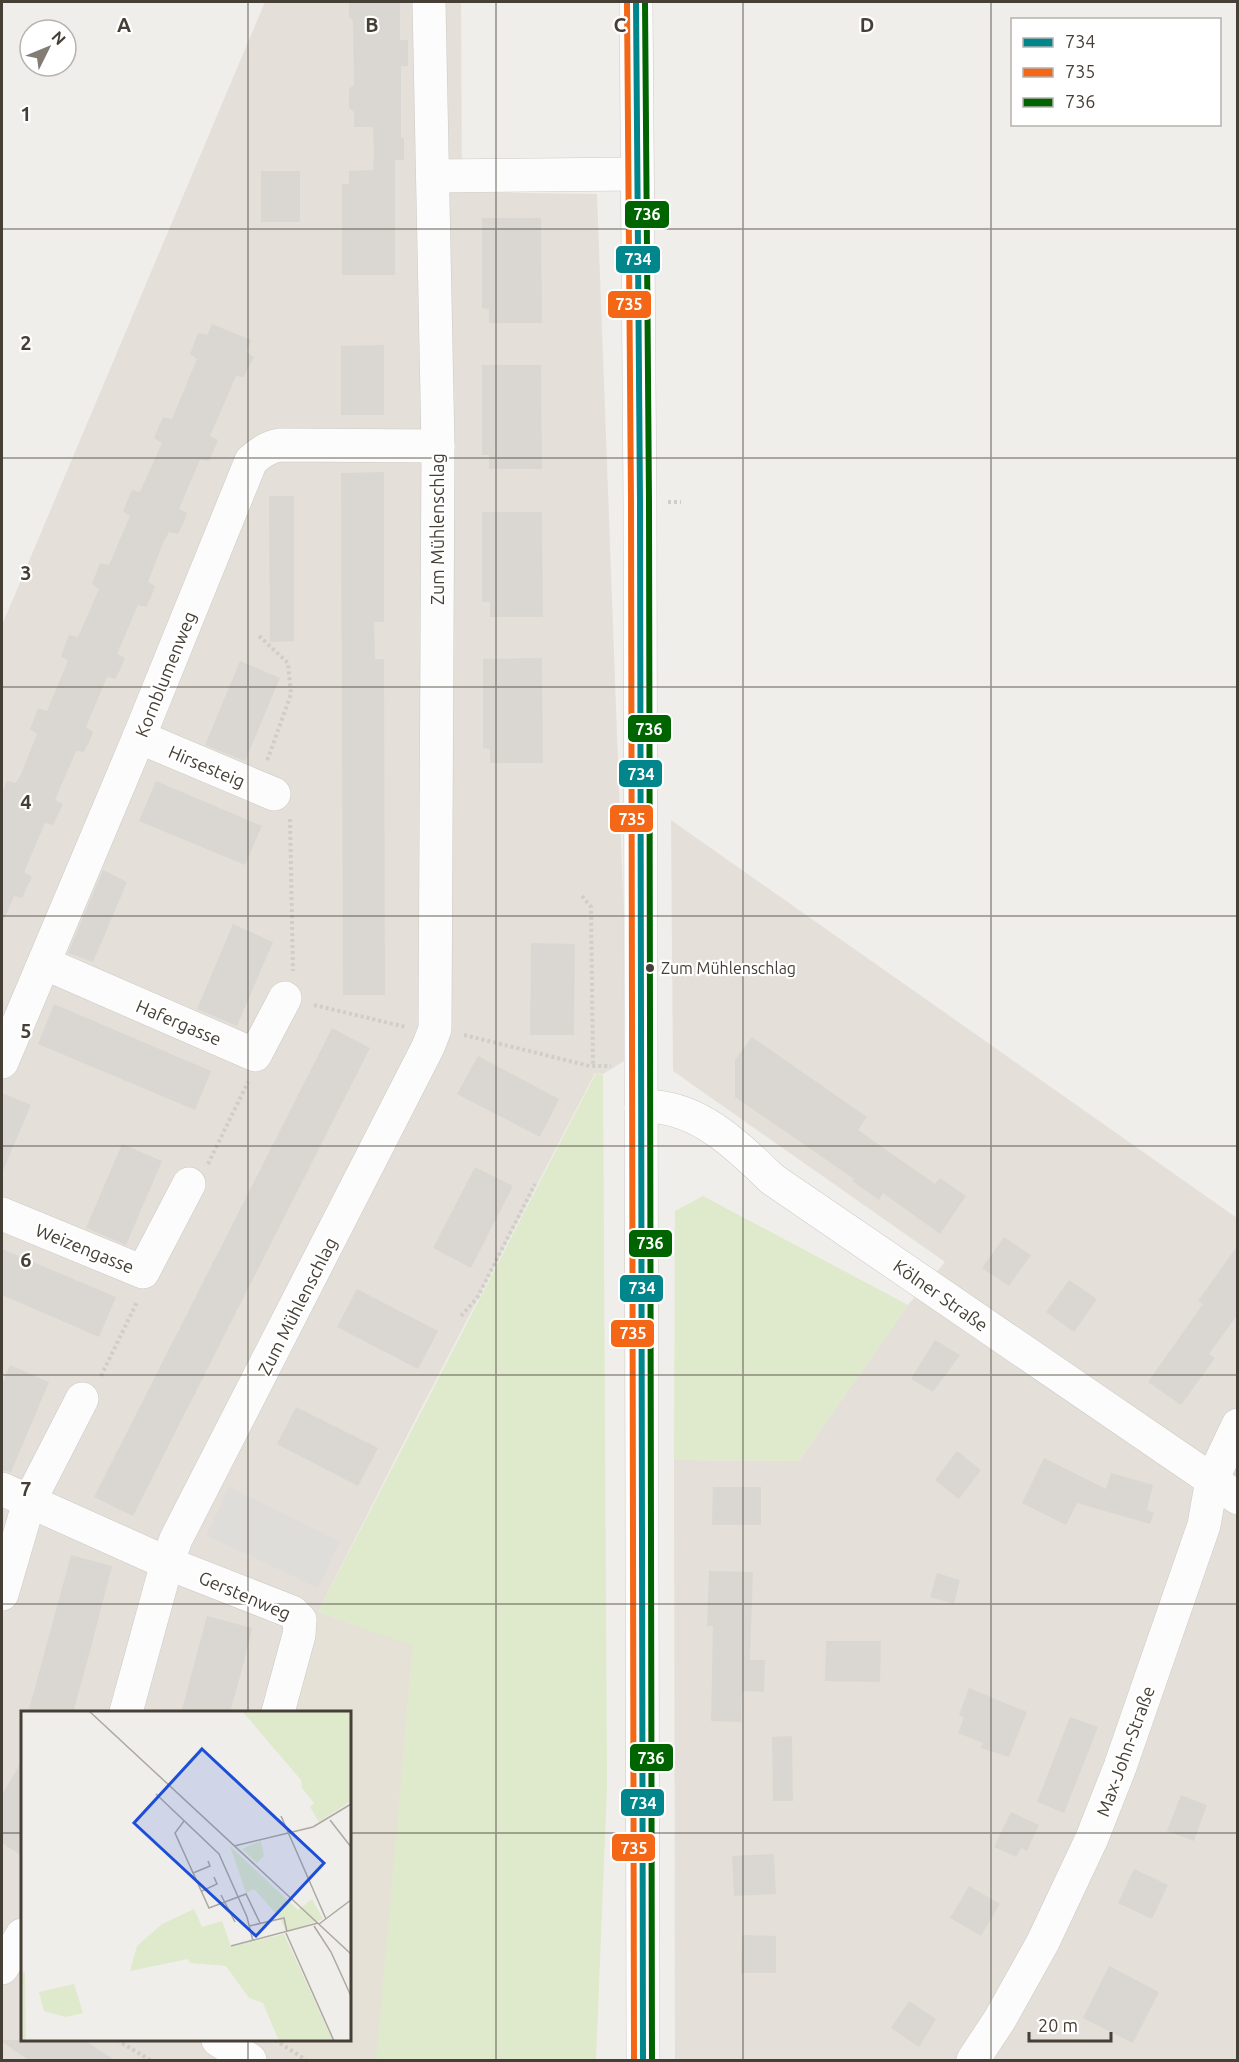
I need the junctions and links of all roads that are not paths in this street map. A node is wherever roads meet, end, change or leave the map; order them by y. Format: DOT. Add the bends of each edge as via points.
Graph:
graph roads {
  1 [pos="429,2"];
  2 [pos="636,2"];
  3 [pos="636,174"];
  4 [pos="433,176"];
  5 [pos="438,446"];
  6 [pos="139,737"];
  7 [pos="266,791"];
  8 [pos="44,963"];
  9 [pos="285,998"];
  10 [pos="2,1062"];
  11 [pos="641,1108"];
  12 [pos="189,1184"];
  13 [pos="2,1214"];
  14 [pos="82,1399"];
  15 [pos="1238,1425"];
  16 [pos="1225,1489"];
  17 [pos="15,1495"];
  18 [pos="167,1563"];
  19 [pos="2,1594"];
  20 [pos="127,1711"];
  21 [pos="279,1711"];
  22 [pos="21,1937"];
  23 [pos="2,1968"];
  24 [pos="220,2041"];
  25 [pos="250,2061"];
  26 [pos="643,2061"];
  27 [pos="973,2061"];
  1 -- 4 [label="street, Zum Mühlenschlag"];
  2 -- 3 [label="street"];
  3 -- 4 [label="street"];
  3 -- 11 [label="street"];
  4 -- 5 [label="street, Zum Mühlenschlag"];
  5 -- 6 [label="street, Kornblumenweg" via="280,445 258,454 251,461"];
  5 -- 18 [label="street, Zum Mühlenschlag" via="435,1029"];
  6 -- 7 [label="street, Hirsesteig"];
  6 -- 8 [label="street, Kornblumenweg"];
  8 -- 9 [label="street, Hafergasse" via="255,1054"];
  8 -- 10 [label="street, Kornblumenweg"];
  11 -- 16 [label="street, Kölner Straße" via="674,1110 713,1128 772,1179"];
  11 -- 26 [label="street"];
  12 -- 13 [label="street, Weizengasse" via="143,1272"];
  14 -- 17 [label="street"];
  15 -- 16 [label="street, Max-John-Straße"];
  16 -- 27 [label="street, Max-John-Straße" via="1204,1525 1101,1816 1042,1942"];
  17 -- 18 [label="street"];
  17 -- 19 [label="street"];
  18 -- 20 [label="street, Zum Mühlenschlag"];
  18 -- 21 [label="street, Gerstenweg" via="292,1612 300,1620"];
  22 -- 23 [label="street"];
  24 -- 25 [label="street"];
}
